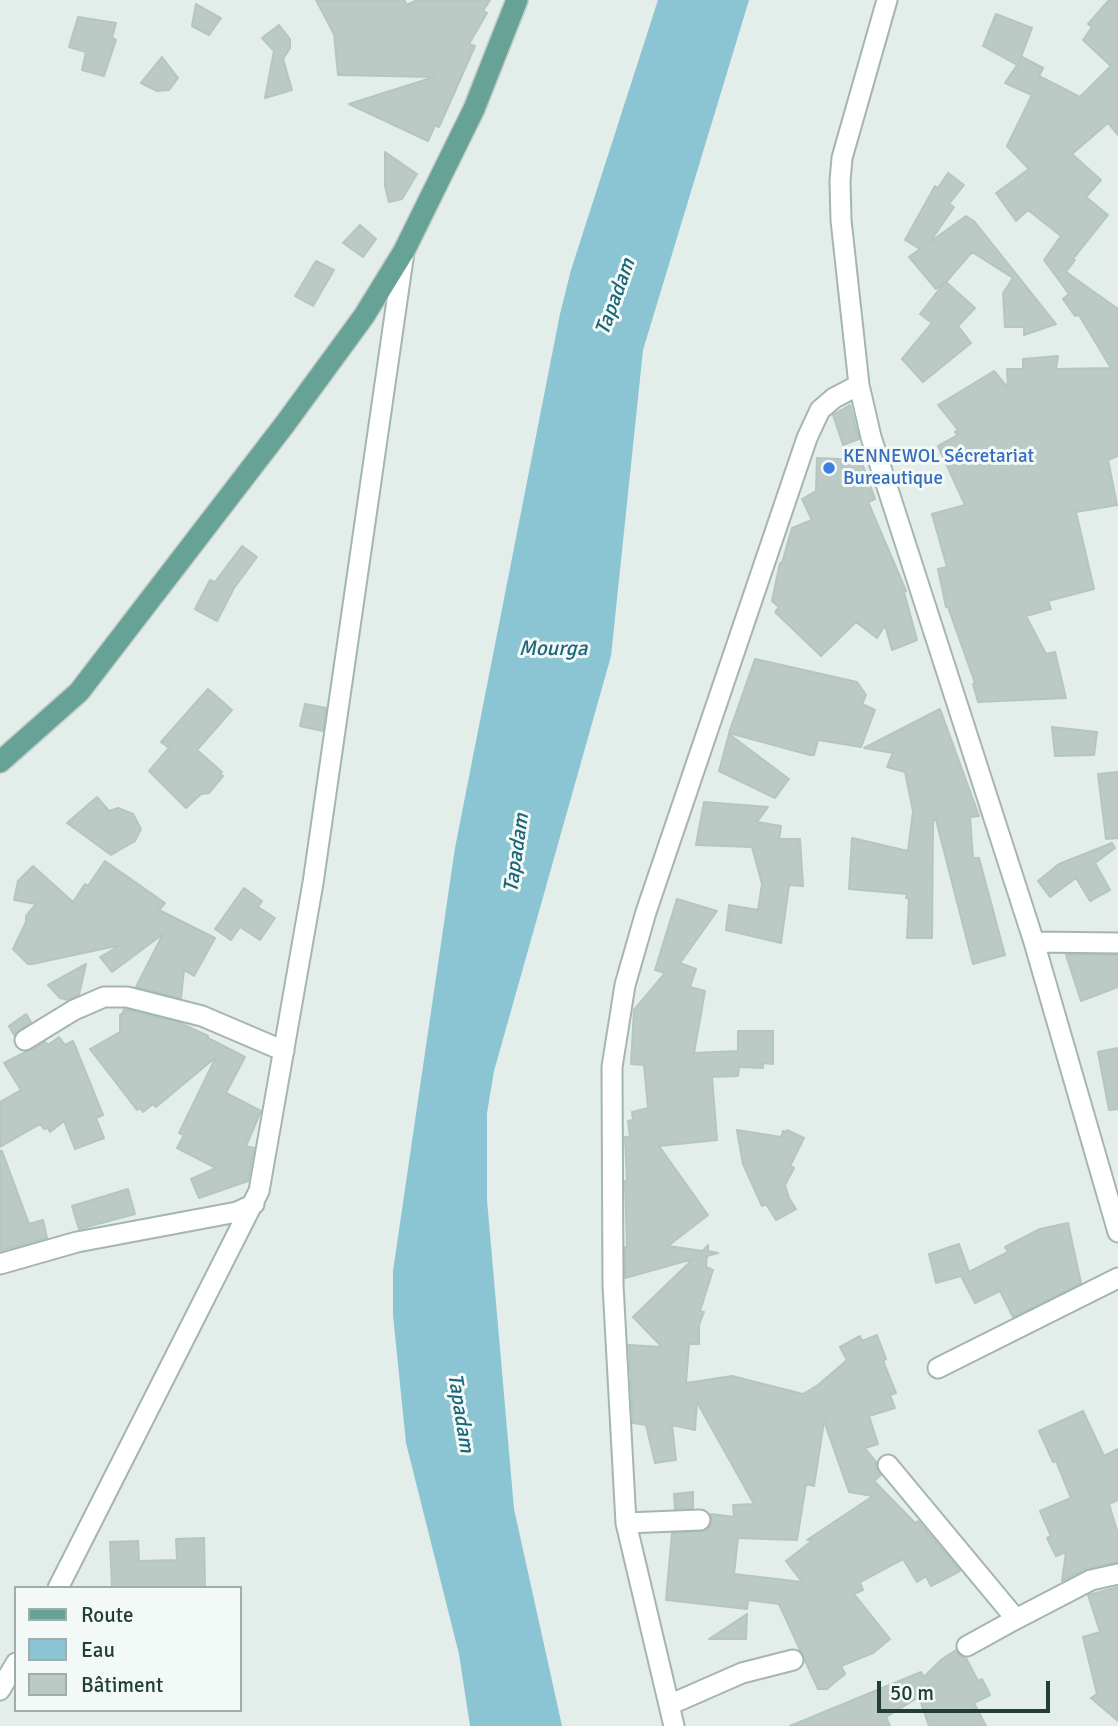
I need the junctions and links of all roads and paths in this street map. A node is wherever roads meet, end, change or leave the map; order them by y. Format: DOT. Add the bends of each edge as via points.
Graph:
graph roads {
  1 [pos="517,0"];
  2 [pos="887,0"];
  3 [pos="404,251"];
  4 [pos="859,385"];
  5 [pos="0,762"];
  6 [pos="1034,942"];
  7 [pos="1118,943"];
  8 [pos="25,1040"];
  9 [pos="284,1051"];
  10 [pos="254,1204"];
  11 [pos="1118,1232"];
  12 [pos="0,1264"];
  13 [pos="1118,1278"];
  14 [pos="938,1368"];
  15 [pos="888,1465"];
  16 [pos="700,1520"];
  17 [pos="626,1523"];
  18 [pos="1118,1574"];
  19 [pos="59,1586"];
  20 [pos="1016,1619"];
  21 [pos="967,1646"];
  22 [pos="793,1660"];
  23 [pos="14,1666"];
  24 [pos="0,1690"];
  25 [pos="669,1705"];
  26 [pos="674,1726"];
  1 -- 3 [label="main road" via="474,109"];
  2 -- 4 [label="street" via="842,158 840,181"];
  3 -- 5 [label="main road" via="364,316 293,413 79,692"];
  3 -- 9 [label="street" via="313,883"];
  4 -- 6 [label="street" via="871,437"];
  4 -- 17 [label="street" via="820,411 807,438 625,985 612,1067 612,1285"];
  6 -- 7 [label="street"];
  6 -- 11 [label="street"];
  8 -- 9 [label="street" via="104,997 127,997 202,1016"];
  9 -- 10 [label="street"];
  10 -- 12 [label="street" via="237,1212 77,1242"];
  10 -- 19 [label="street"];
  13 -- 14 [label="street"];
  15 -- 20 [label="street"];
  16 -- 17 [label="street"];
  17 -- 25 [label="street"];
  18 -- 20 [label="street" via="1091,1580"];
  20 -- 21 [label="street"];
  22 -- 25 [label="street" via="742,1673"];
  23 -- 24 [label="street"];
  25 -- 26 [label="street"];
}
